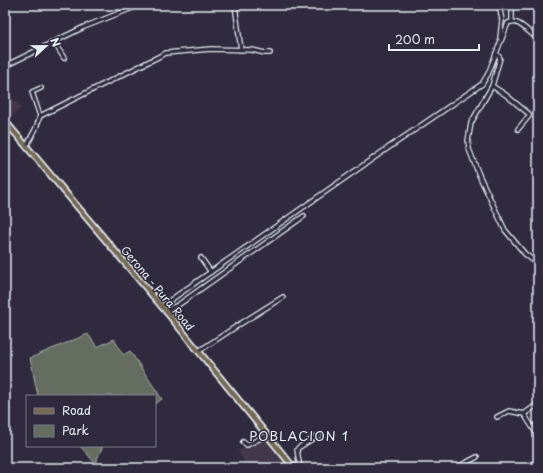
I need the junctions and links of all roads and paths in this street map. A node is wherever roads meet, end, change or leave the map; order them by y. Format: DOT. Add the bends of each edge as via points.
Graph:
graph roads {
  1 [pos="140,5"];
  2 [pos="235,5"];
  3 [pos="499,5"];
  4 [pos="512,5"];
  5 [pos="512,21"];
  6 [pos="538,38"];
  7 [pos="54,42"];
  8 [pos="499,46"];
  9 [pos="241,50"];
  10 [pos="270,53"];
  11 [pos="496,53"];
  12 [pos="64,58"];
  13 [pos="5,66"];
  14 [pos="492,86"];
  15 [pos="41,88"];
  16 [pos="40,116"];
  17 [pos="5,122"];
  18 [pos="518,129"];
  19 [pos="26,147"];
  20 [pos="304,216"];
  21 [pos="201,258"];
  22 [pos="538,264"];
  23 [pos="211,272"];
  24 [pos="283,297"];
  25 [pos="162,306"];
  26 [pos="168,313"];
  27 [pos="200,351"];
  28 [pos="538,404"];
  29 [pos="524,414"];
  30 [pos="497,417"];
  31 [pos="267,434"];
  32 [pos="320,436"];
  33 [pos="538,436"];
  34 [pos="243,442"];
  35 [pos="477,457"];
  36 [pos="538,462"];
  37 [pos="294,468"];
  38 [pos="300,468"];
  39 [pos="456,468"];
  40 [pos="522,468"];
  1 -- 7 [label="street"];
  2 -- 9 [label="street"];
  3 -- 8 [label="street" via="502,20"];
  4 -- 5 [label="street"];
  5 -- 6 [label="street"];
  5 -- 8 [label="street" via="507,24"];
  7 -- 12 [label="street"];
  7 -- 13 [label="street"];
  8 -- 11 [label="street"];
  9 -- 10 [label="street"];
  9 -- 16 [label="street" via="211,49 166,53"];
  11 -- 14 [label="street" via="500,58"];
  11 -- 23 [label="street" via="485,80 472,92"];
  14 -- 18 [label="street" via="529,114"];
  14 -- 22 [label="street" via="471,123 469,149 505,230 525,254"];
  15 -- 16 [label="street" via="32,92"];
  16 -- 19 [label="street"];
  17 -- 19 [label="main road, Gerona - Pura Road"];
  19 -- 25 [label="main road, Gerona - Pura Road"];
  20 -- 26 [label="street"];
  21 -- 23 [label="street"];
  23 -- 25 [label="street"];
  24 -- 27 [label="street"];
  25 -- 26 [label="main road, Gerona - Pura Road"];
  26 -- 27 [label="main road, Gerona - Pura Road"];
  27 -- 31 [label="main road, Gerona - Pura Road"];
  28 -- 29 [label="street"];
  29 -- 30 [label="street" via="509,411"];
  29 -- 33 [label="street"];
  31 -- 34 [label="street" via="247,445"];
  31 -- 37 [label="main road, Gerona - Pura Road"];
  32 -- 38 [label="street" via="298,448"];
  35 -- 39 [label="street"];
  36 -- 40 [label="street"];
}
